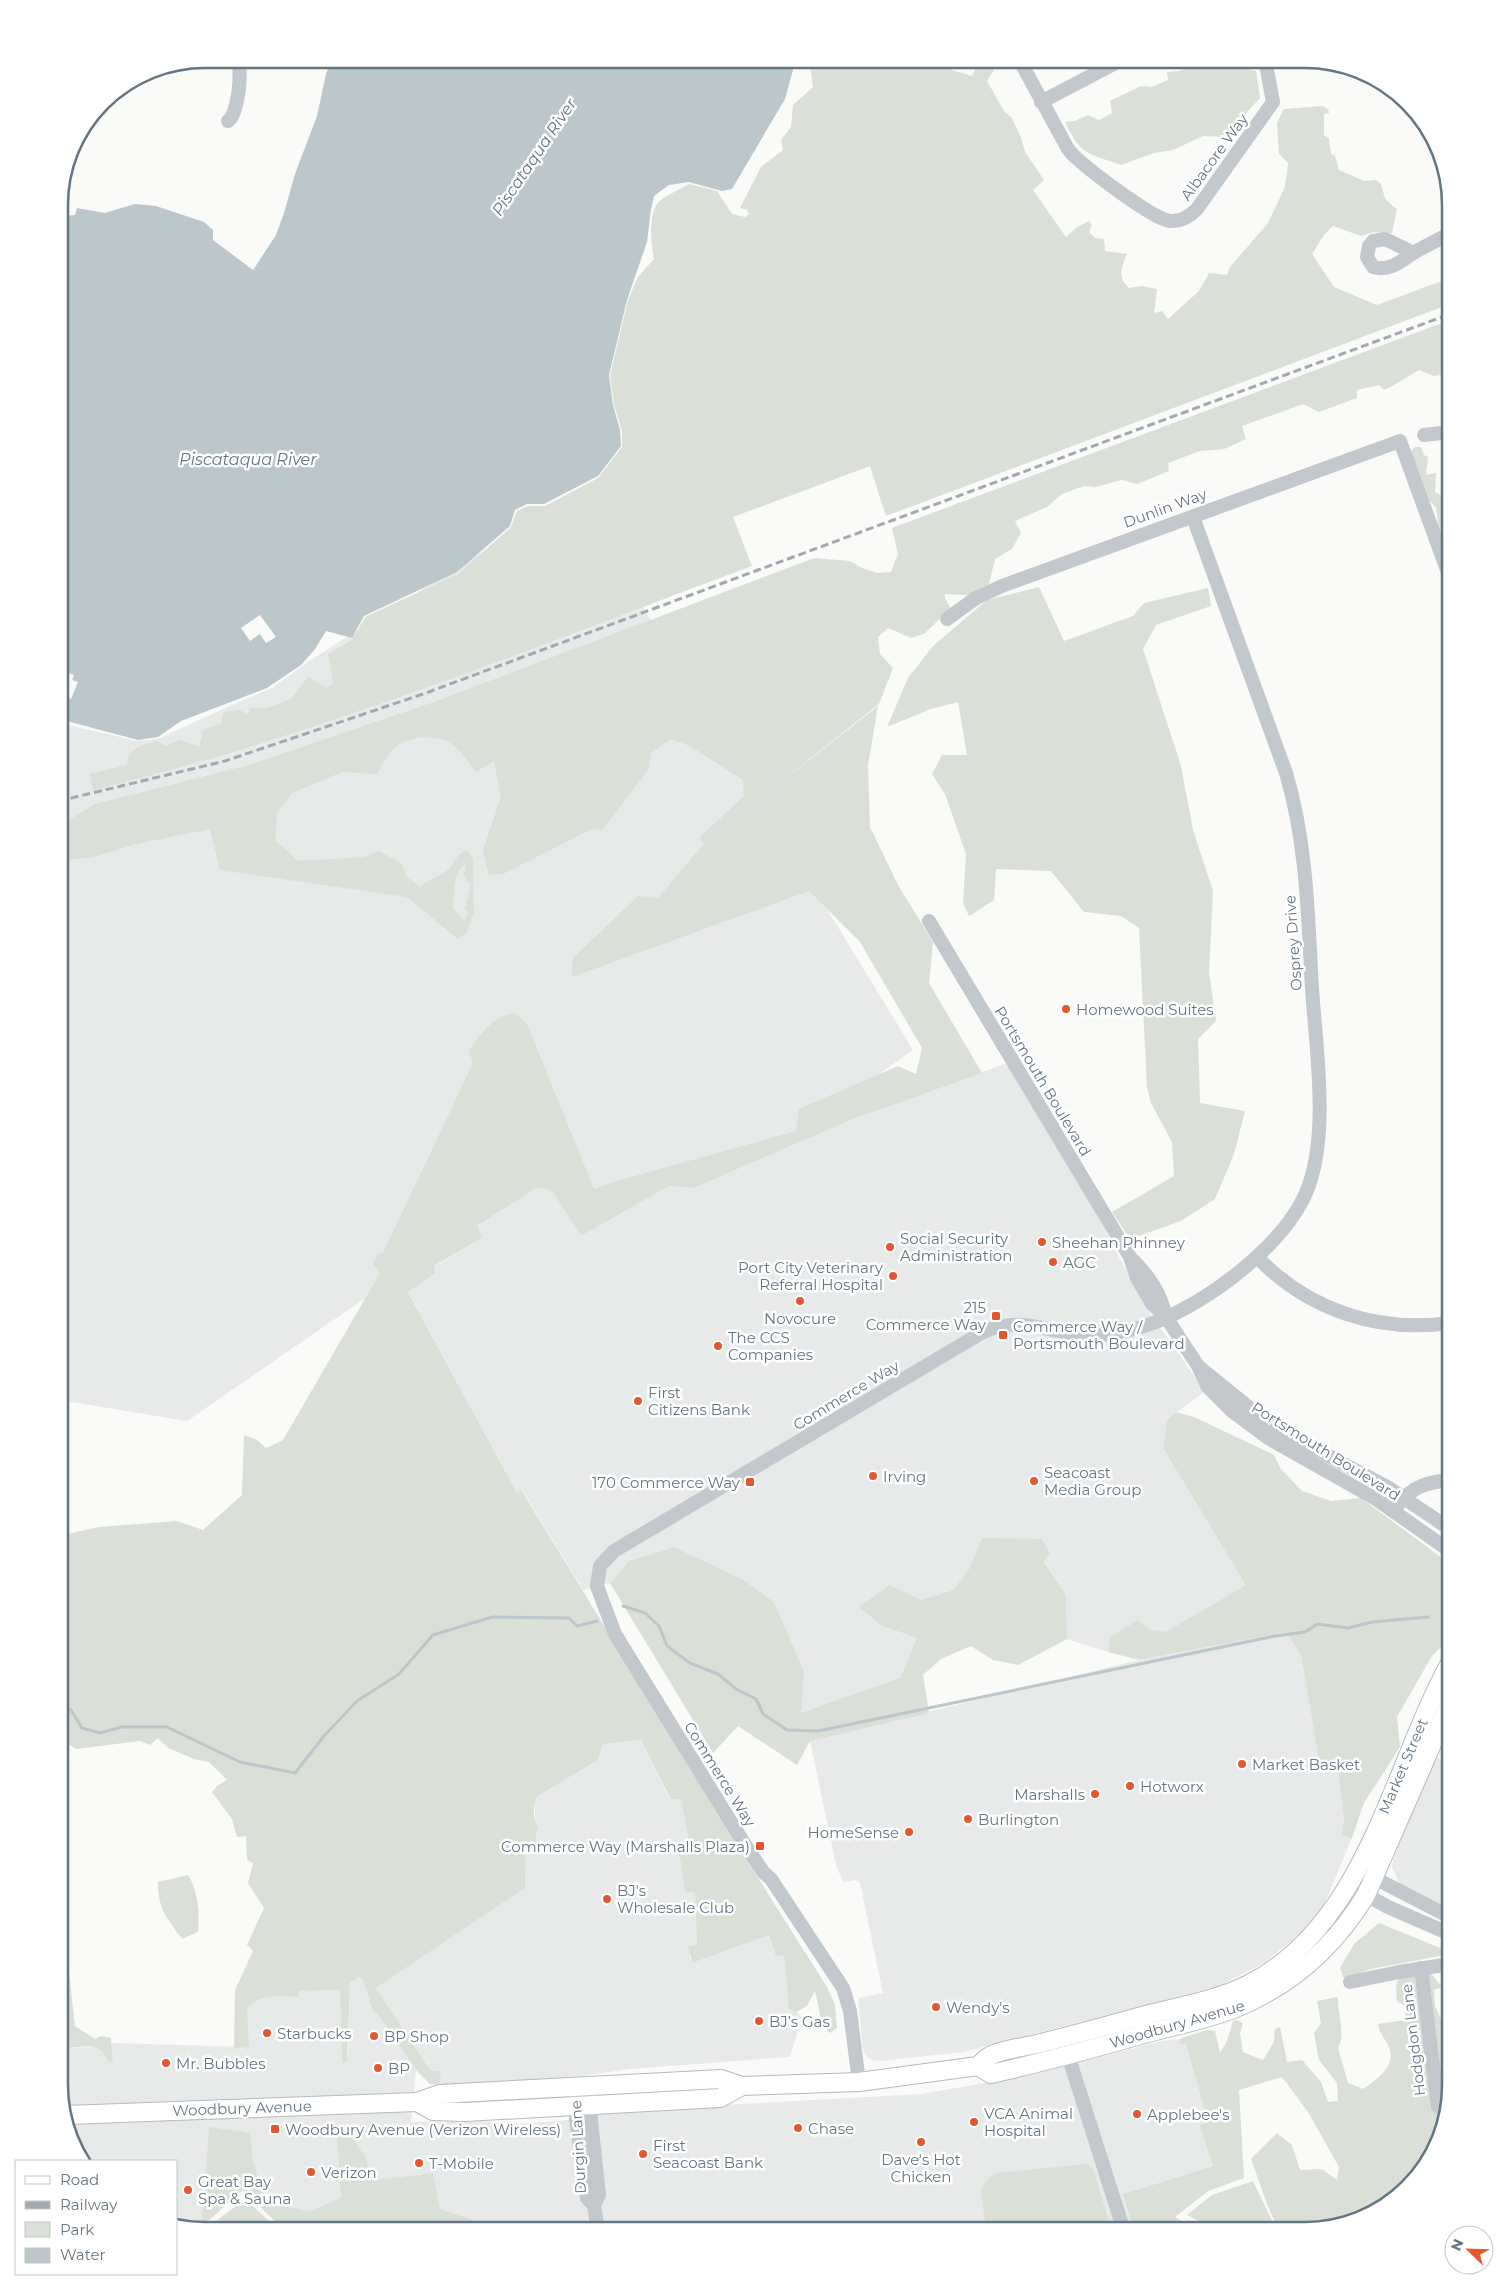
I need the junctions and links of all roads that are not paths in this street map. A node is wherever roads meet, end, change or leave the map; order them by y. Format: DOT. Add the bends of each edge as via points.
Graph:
graph roads {
  1 [pos="239,68"];
  2 [pos="1024,68"];
  3 [pos="1107,68"];
  4 [pos="1266,68"];
  5 [pos="1041,102"];
  6 [pos="228,121"];
  7 [pos="1442,238"];
  8 [pos="1414,253"];
  9 [pos="1442,433"];
  10 [pos="1424,436"];
  11 [pos="1193,517"];
  12 [pos="1442,556"];
  13 [pos="947,619"];
  14 [pos="929,921"];
  15 [pos="1257,1257"];
  16 [pos="1166,1317"];
  17 [pos="1442,1324"];
  18 [pos="1198,1366"];
  19 [pos="1442,1481"];
  20 [pos="1404,1497"];
  21 [pos="1394,1511"];
  22 [pos="1442,1523"];
  23 [pos="1442,1545"];
  24 [pos="1442,1680"];
  25 [pos="1442,1721"];
  26 [pos="1357,1869"];
  27 [pos="1374,1878"];
  28 [pos="1348,1885"];
  29 [pos="1366,1895"];
  30 [pos="1442,1912"];
  31 [pos="1442,1930"];
  32 [pos="1442,1965"];
  33 [pos="1421,1968"];
  34 [pos="1350,1982"];
  35 [pos="1073,2059"];
  36 [pos="978,2066"];
  37 [pos="859,2082"];
  38 [pos="584,2086"];
  39 [pos="742,2086"];
  40 [pos="418,2102"];
  41 [pos="584,2106"];
  42 [pos="1438,2107"];
  43 [pos="71,2115"];
  44 [pos="597,2222"];
  45 [pos="1121,2222"];
  1 -- 6 [label="street" via="236,107"];
  2 -- 5 [label="street"];
  3 -- 5 [label="street"];
  4 -- 5 [label="street, Albacore Way" via="1272,102 1197,209 1183,219 1169,220 1157,216 1073,155"];
  7 -- 8 [label="street"];
  9 -- 10 [label="street"];
  11 -- 12 [label="street, Dunlin Way" via="1400,441"];
  11 -- 13 [label="street, Dunlin Way" via="1002,586 976,598"];
  11 -- 15 [label="street, Osprey Drive" via="1286,773 1294,802 1306,886 1318,1068 1318,1144 1312,1175 1300,1204"];
  14 -- 16 [label="street, Portsmouth Boulevard" via="1130,1257 1148,1275 1163,1300"];
  15 -- 16 [label="street, Osprey Drive" via="1226,1282"];
  15 -- 17 [label="street" via="1282,1281 1338,1311 1396,1325"];
  16 -- 18 [label="street, Portsmouth Boulevard"];
  16 -- 37 [label="street, Commerce Way" via="1101,1335 1081,1335 1025,1324 1000,1326 983,1332 614,1551 598,1572 596,1586 615,1634 747,1848 843,1988 850,2011"];
  18 -- 20 [label="street, Portsmouth Boulevard" via="1272,1426"];
  18 -- 21 [label="street, Portsmouth Boulevard" via="1216,1396 1256,1430"];
  19 -- 20 [label="street" via="1427,1483"];
  20 -- 21 [label="street"];
  20 -- 22 [label="street, Portsmouth Boulevard"];
  21 -- 23 [label="street, Portsmouth Boulevard"];
  24 -- 26 [label="main road, Market Street"];
  25 -- 27 [label="main road, Market Street"];
  26 -- 27 [label="street"];
  26 -- 28 [label="main road, Woodbury Avenue"];
  27 -- 29 [label="main road, Woodbury Avenue"];
  27 -- 30 [label="street"];
  28 -- 29 [label="street"];
  28 -- 36 [label="main road, Woodbury Avenue" via="1333,1911 1303,1946 1276,1968 1246,1985 1210,1998 990,2055"];
  29 -- 31 [label="street"];
  29 -- 35 [label="main road, Woodbury Avenue" via="1319,1955 1266,1995 1235,2009"];
  32 -- 33 [label="street"];
  33 -- 34 [label="street"];
  33 -- 42 [label="street, Hodgdon Lane"];
  35 -- 36 [label="main road, Woodbury Avenue" via="991,2074"];
  35 -- 45 [label="street"];
  36 -- 37 [label="main road, Woodbury Avenue"];
  37 -- 39 [label="main road, Woodbury Avenue"];
  38 -- 39 [label="main road, Woodbury Avenue" via="721,2079"];
  38 -- 40 [label="main road, Woodbury Avenue" via="440,2094"];
  38 -- 41 [label="street, Durgin Lane"];
  39 -- 41 [label="main road, Woodbury Avenue" via="720,2098"];
  40 -- 41 [label="main road, Woodbury Avenue" via="433,2111"];
  40 -- 43 [label="main road, Woodbury Avenue"];
  41 -- 44 [label="street, Durgin Lane" via="586,2198 594,2205"];
}
